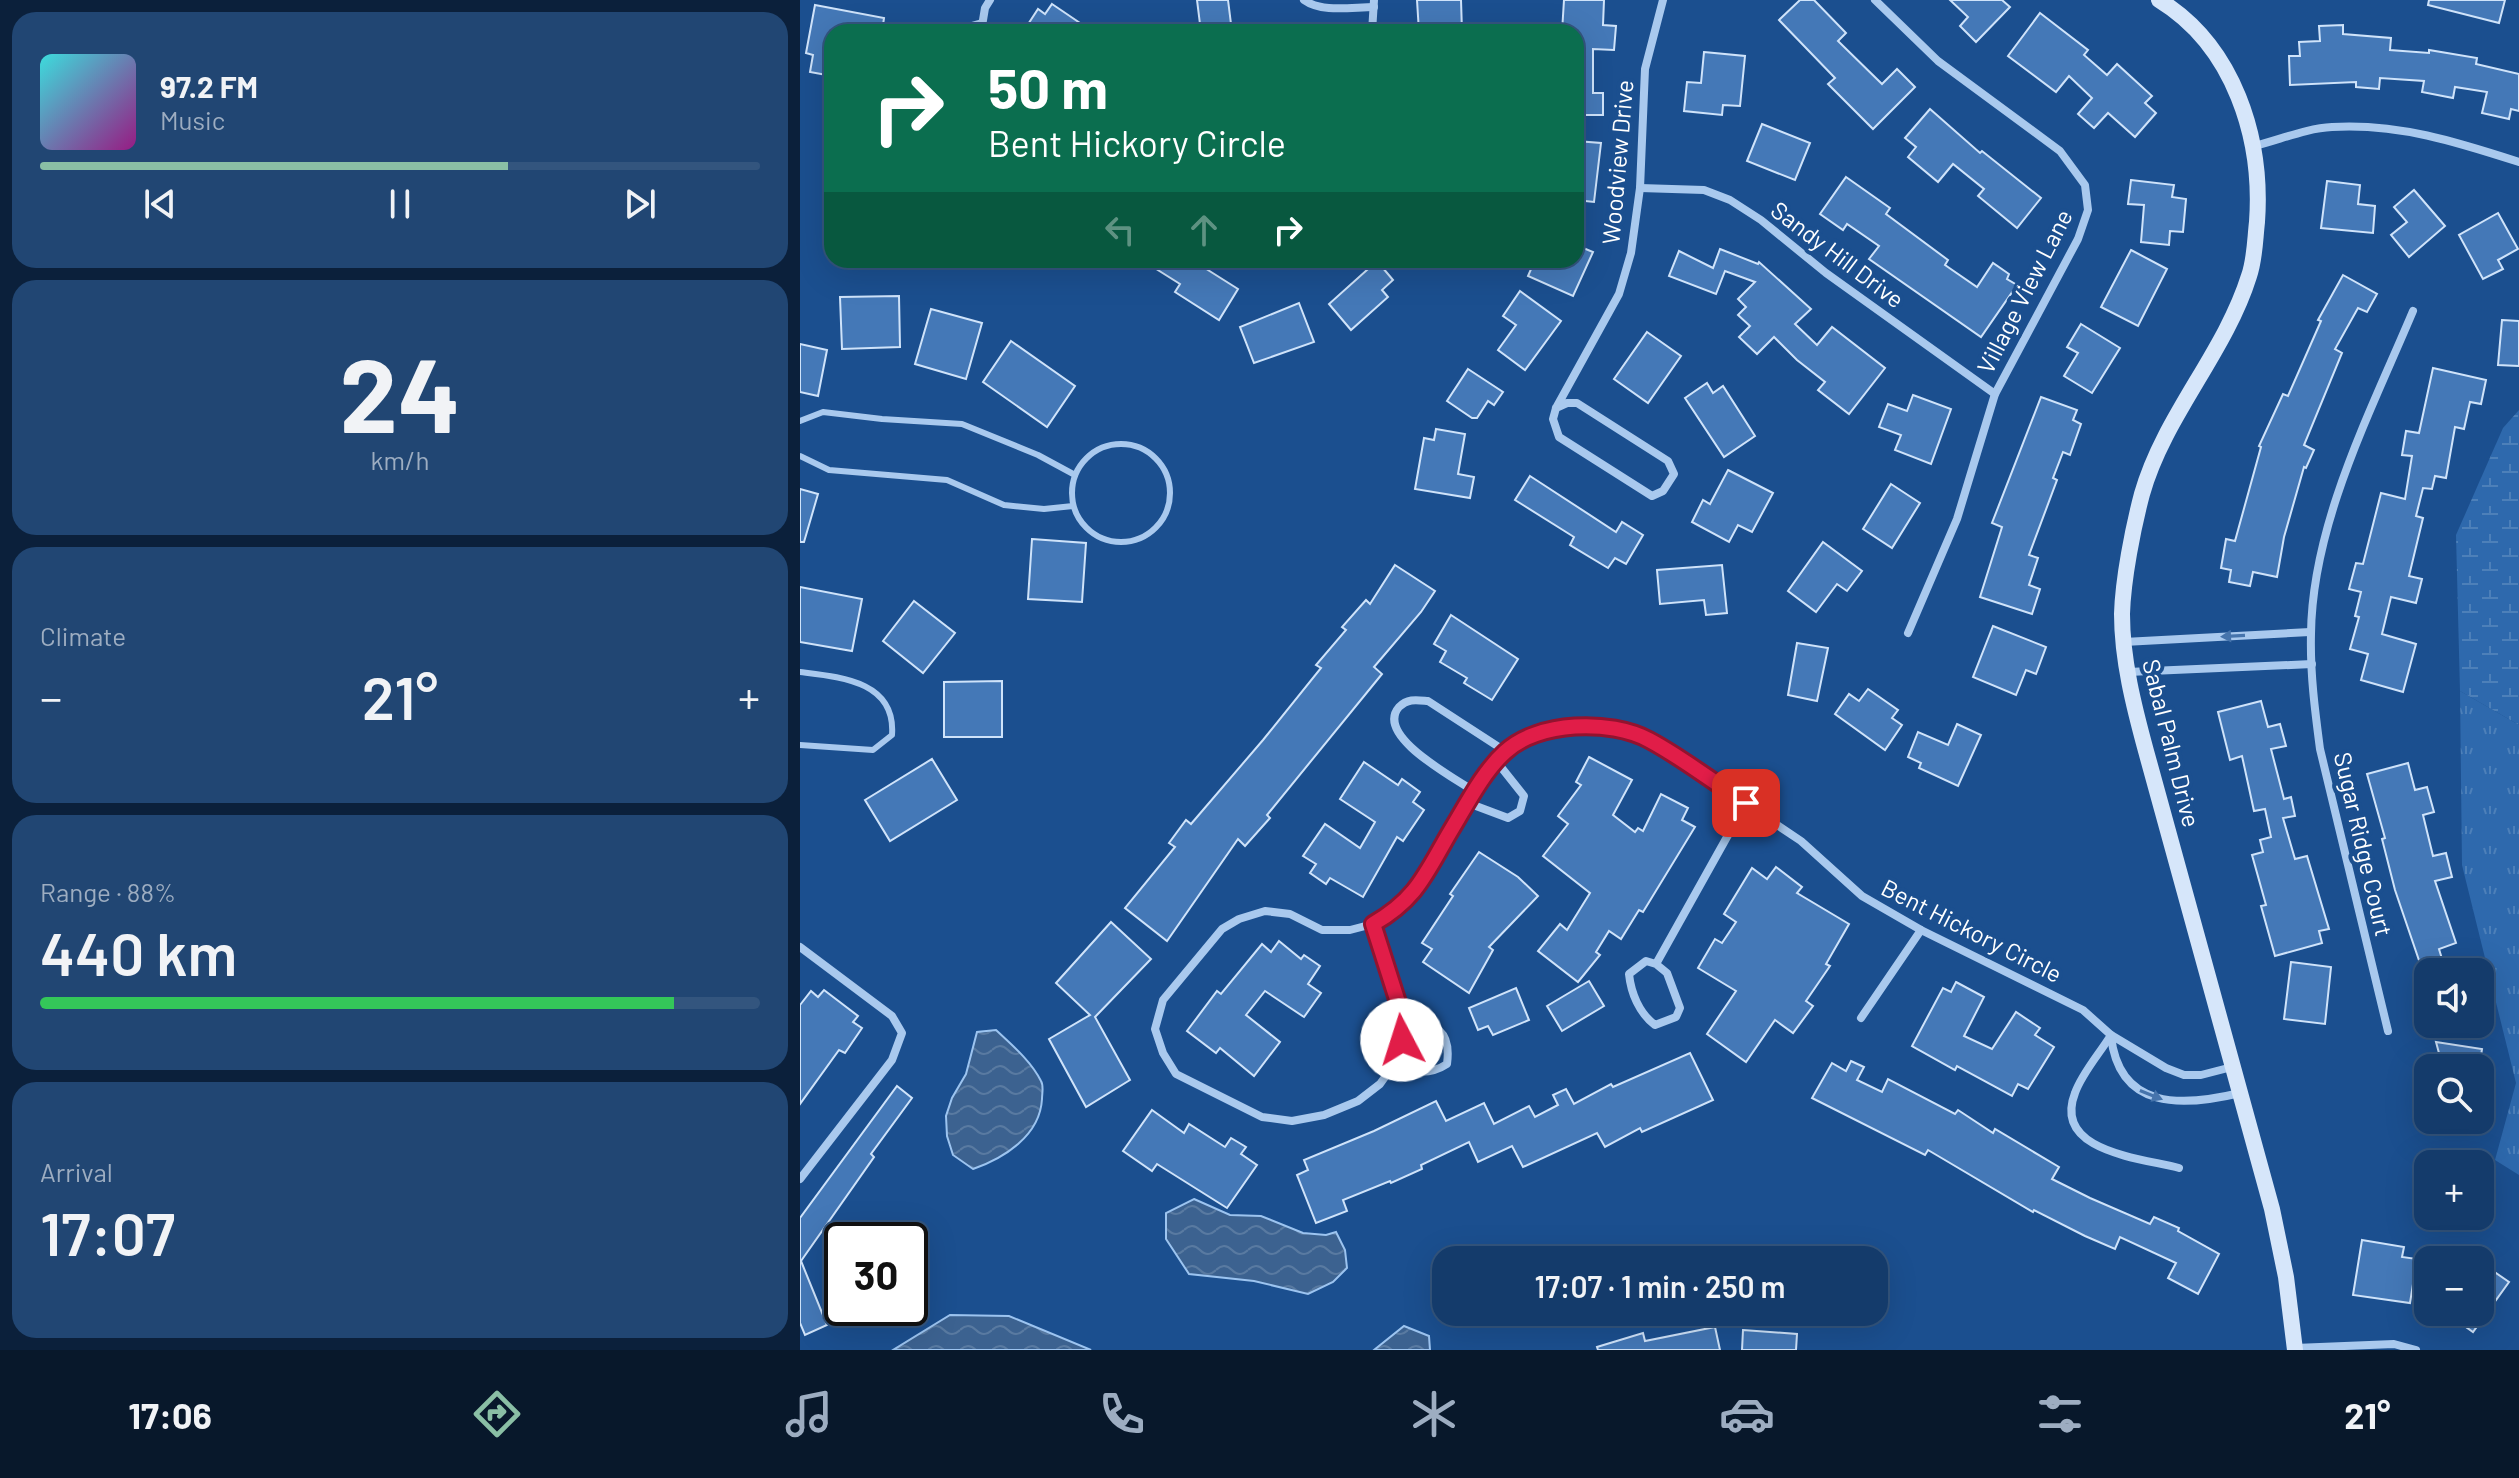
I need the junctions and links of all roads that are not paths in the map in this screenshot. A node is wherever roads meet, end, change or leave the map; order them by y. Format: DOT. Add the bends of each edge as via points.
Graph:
graph roads {
  1 [pos="990,0"];
  2 [pos="1304,0"];
  3 [pos="1663,0"];
  4 [pos="1875,0"];
  5 [pos="2159,0"];
  6 [pos="1374,3"];
  7 [pos="982,24"];
  8 [pos="1373,24"];
  9 [pos="2254,146"];
  10 [pos="2519,162"];
  11 [pos="1640,188"];
  12 [pos="2413,311"];
  13 [pos="1995,394"];
  14 [pos="1556,408"];
  15 [pos="800,421"];
  16 [pos="800,456"];
  17 [pos="1075,475"];
  18 [pos="1073,506"];
  19 [pos="2310,632"];
  20 [pos="1908,633"];
  21 [pos="2124,642"];
  22 [pos="2312,664"];
  23 [pos="800,672"];
  24 [pos="2128,672"];
  25 [pos="800,745"];
  26 [pos="1505,751"];
  27 [pos="1497,762"];
  28 [pos="1475,792"];
  29 [pos="1468,803"];
  30 [pos="1746,803"];
  31 [pos="1373,924"];
  32 [pos="1921,930"];
  33 [pos="800,947"];
  34 [pos="1656,964"];
  35 [pos="1403,1018"];
  36 [pos="1861,1018"];
  37 [pos="2388,1031"];
  38 [pos="2111,1035"];
  39 [pos="1392,1066"];
  40 [pos="2232,1067"];
  41 [pos="2240,1093"];
  42 [pos="2179,1168"];
  43 [pos="800,1179"];
  44 [pos="2295,1349"];
  45 [pos="2416,1350"];
  1 -- 7 [label="street"];
  2 -- 6 [label="street" via="1327,8"];
  3 -- 11 [label="street, Woodview Drive" via="1645,69"];
  4 -- 13 [label="street, Village View Lane" via="1938,61 2060,151 2085,185 2088,210 2078,239"];
  5 -- 9 [label="street, Sabal Palm Drive" via="2195,29 2222,62"];
  6 -- 8 [label="street"];
  9 -- 10 [label="street" via="2330,127 2397,128"];
  9 -- 21 [label="street, Sabal Palm Drive" via="2259,197 2250,275 2143,492 2122,611"];
  11 -- 13 [label="street, Sandy Hill Drive" via="1704,190 1730,200"];
  11 -- 14 [label="street, Woodview Drive" via="1619,294"];
  12 -- 19 [label="street, Sugar Ridge Court" via="2337,498 2319,565"];
  13 -- 20 [label="street, Village View Lane" via="1957,519"];
  14 -- 14 [label="street" via="1577,403 1668,461 1674,474 1669,485 1652,496 1590,459 1559,437 1553,419"];
  15 -- 17 [label="lane" via="823,412 962,424"];
  16 -- 18 [label="lane" via="829,470 947,480 1004,505"];
  17 -- 18 [label="lane"];
  17 -- 18 [label="lane" via="1097,450 1131,445 1159,463 1170,495 1160,524 1134,541 1118,543 1090,532"];
  19 -- 21 [label="street, one-way"];
  19 -- 22 [label="street, Sugar Ridge Court"];
  21 -- 24 [label="street, Sabal Palm Drive"];
  22 -- 24 [label="street"];
  22 -- 37 [label="street, Sugar Ridge Court" via="2320,749"];
  23 -- 25 [label="lane" via="853,679 879,695 893,720 892,735 873,750"];
  24 -- 40 [label="street, Sabal Palm Drive"];
  26 -- 27 [label="street, Bent Hickory Circle"];
  26 -- 28 [label="street" via="1428,701 1402,704 1394,715 1394,728 1403,742"];
  26 -- 30 [label="street, Bent Hickory Circle" via="1534,734 1606,727 1647,738"];
  27 -- 28 [label="street, Bent Hickory Circle"];
  27 -- 29 [label="street" via="1524,796 1520,811 1508,818"];
  28 -- 29 [label="street, Bent Hickory Circle"];
  29 -- 31 [label="street, Bent Hickory Circle" via="1412,895"];
  30 -- 32 [label="street, Bent Hickory Circle" via="1801,841 1862,896"];
  30 -- 34 [label="street"];
  31 -- 35 [label="street, Bent Hickory Circle"];
  31 -- 39 [label="street, Bent Hickory Circle" via="1322,930 1290,914 1265,911 1239,919 1222,929 1163,1000 1155,1029 1176,1074 1262,1117 1292,1121 1324,1115 1358,1101"];
  32 -- 36 [label="street"];
  32 -- 38 [label="street, Bent Hickory Circle" via="2083,1010"];
  33 -- 43 [label="street" via="892,1016 902,1033 892,1060"];
  34 -- 34 [label="street" via="1646,961 1629,974 1630,989 1655,1025 1676,1017 1680,1008 1667,973"];
  35 -- 39 [label="street, Bent Hickory Circle"];
  35 -- 39 [label="street" via="1446,1036 1447,1064 1414,1073"];
  38 -- 40 [label="street, Bent Hickory Circle" via="2184,1075"];
  38 -- 41 [label="street, one-way" via="2113,1054 2135,1088 2164,1100 2195,1103"];
  38 -- 42 [label="street" via="2074,1094 2071,1116 2076,1132 2093,1146"];
  40 -- 41 [label="street, Sabal Palm Drive"];
  41 -- 44 [label="street, Sabal Palm Drive" via="2272,1209"];
  44 -- 45 [label="street" via="2394,1344"];
}
